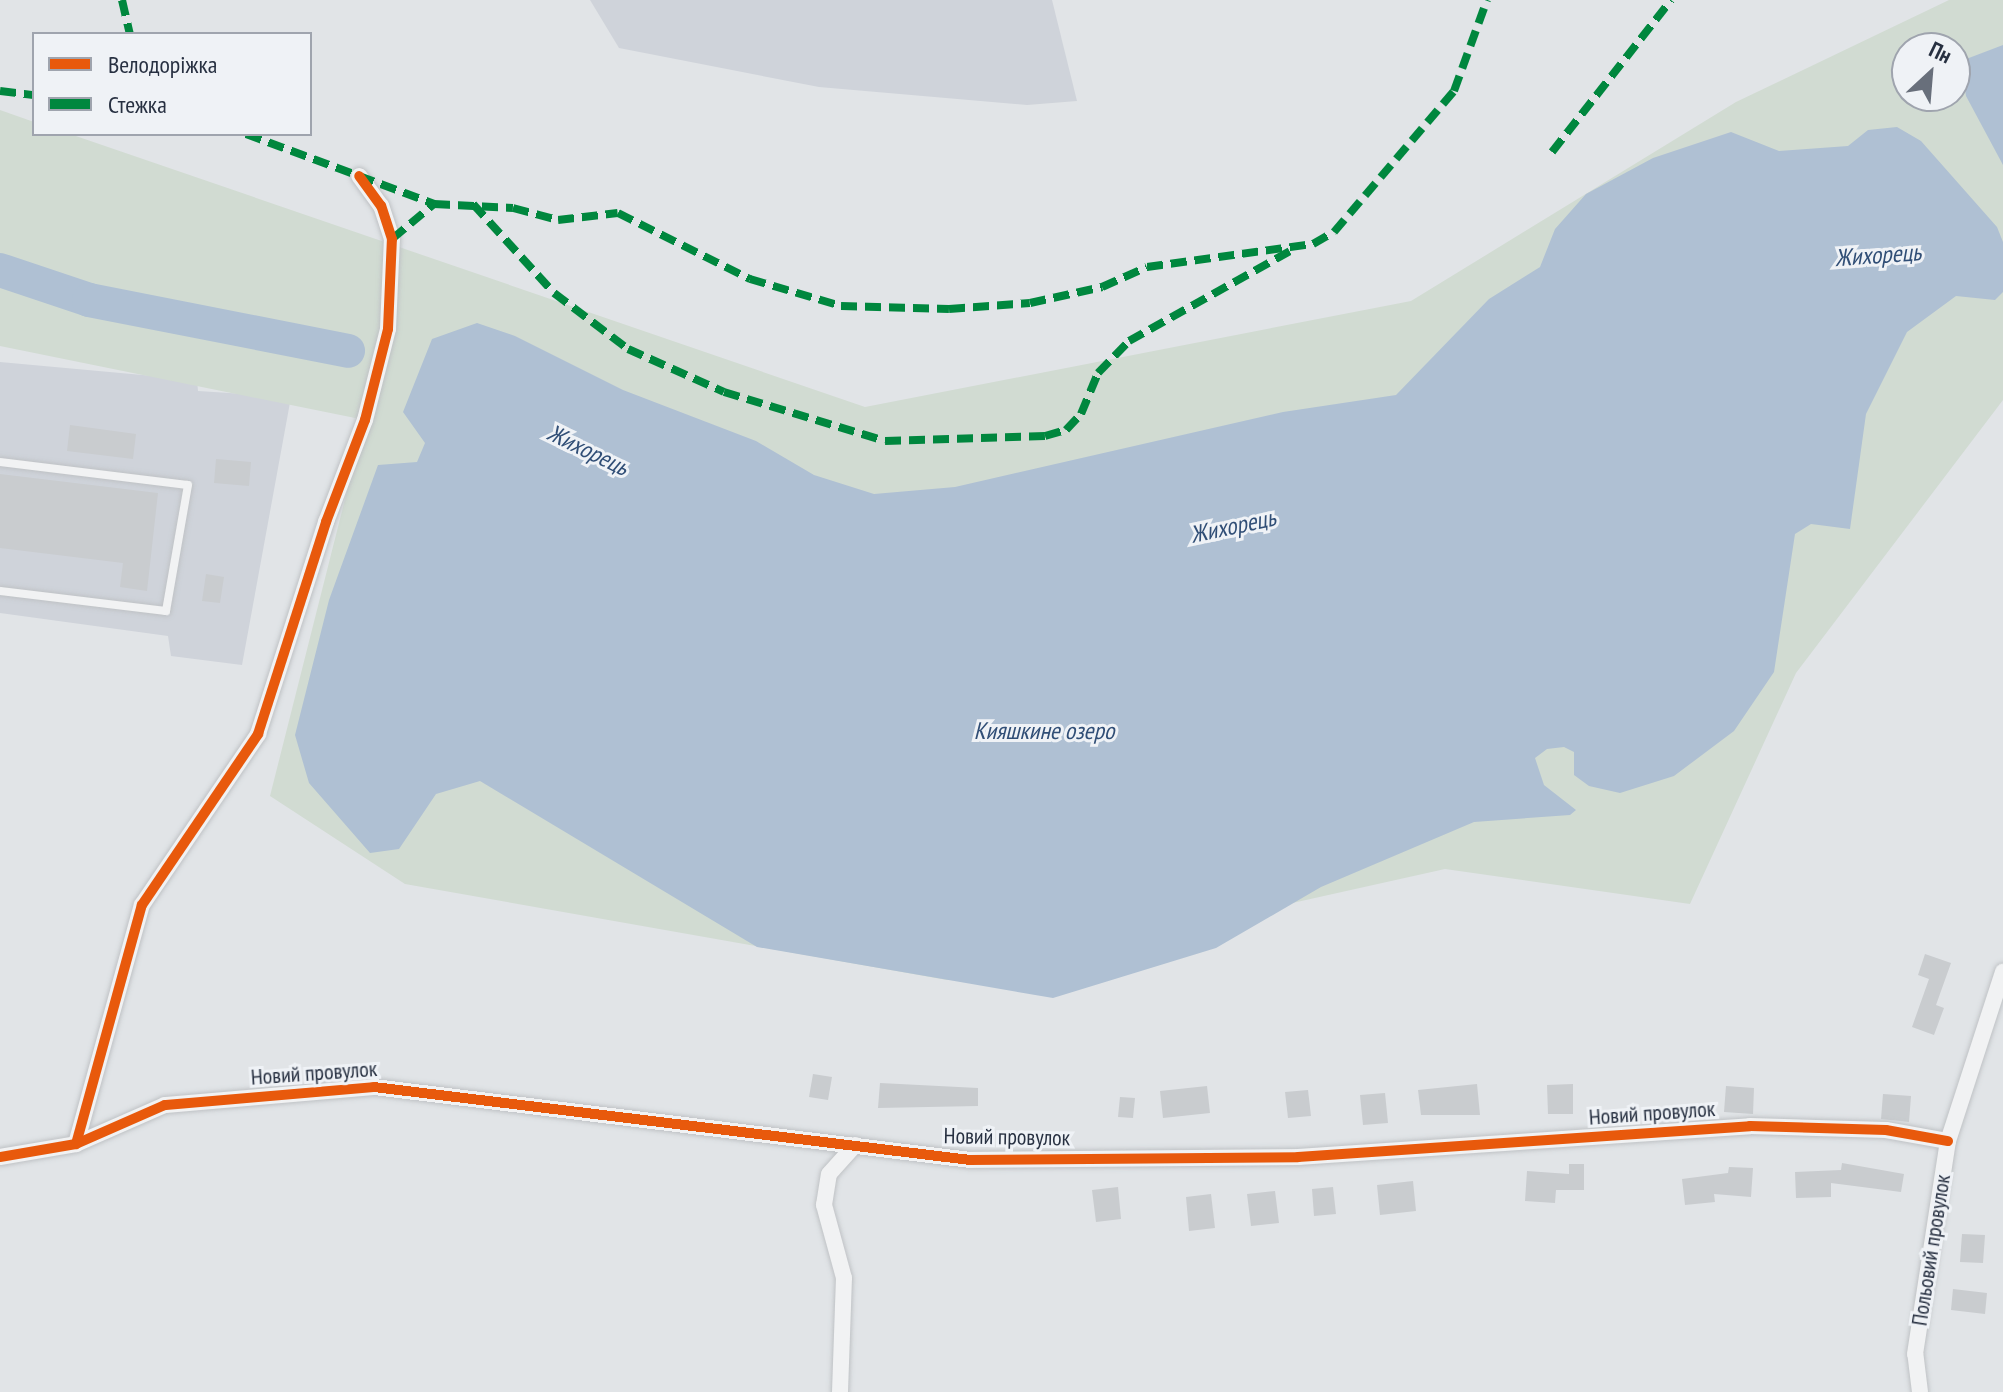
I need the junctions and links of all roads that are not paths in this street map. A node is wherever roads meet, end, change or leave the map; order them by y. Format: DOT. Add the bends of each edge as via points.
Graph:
graph roads {
  1 [pos="359,176"];
  2 [pos="0,462"];
  3 [pos="0,591"];
  4 [pos="2003,972"];
  5 [pos="1948,1141"];
  6 [pos="76,1144"];
  7 [pos="855,1145"];
  8 [pos="0,1157"];
  9 [pos="840,1392"];
  10 [pos="1920,1392"];
  1 -- 6 [label="street" via="381,206 392,239 388,329 365,420 326,522 258,734 142,905"];
  2 -- 3 [label="lane" via="188,485 166,611"];
  4 -- 5 [label="street, Польовий провулок"];
  5 -- 7 [label="street, Новий провулок" via="1886,1130 1750,1126 1298,1157 970,1160"];
  5 -- 10 [label="street, Польовий провулок" via="1915,1354"];
  6 -- 7 [label="street, Новий провулок" via="165,1105 374,1087"];
  6 -- 8 [label="street, Новий провулок"];
  7 -- 9 [label="street" via="829,1174 824,1205 844,1278"];
}
